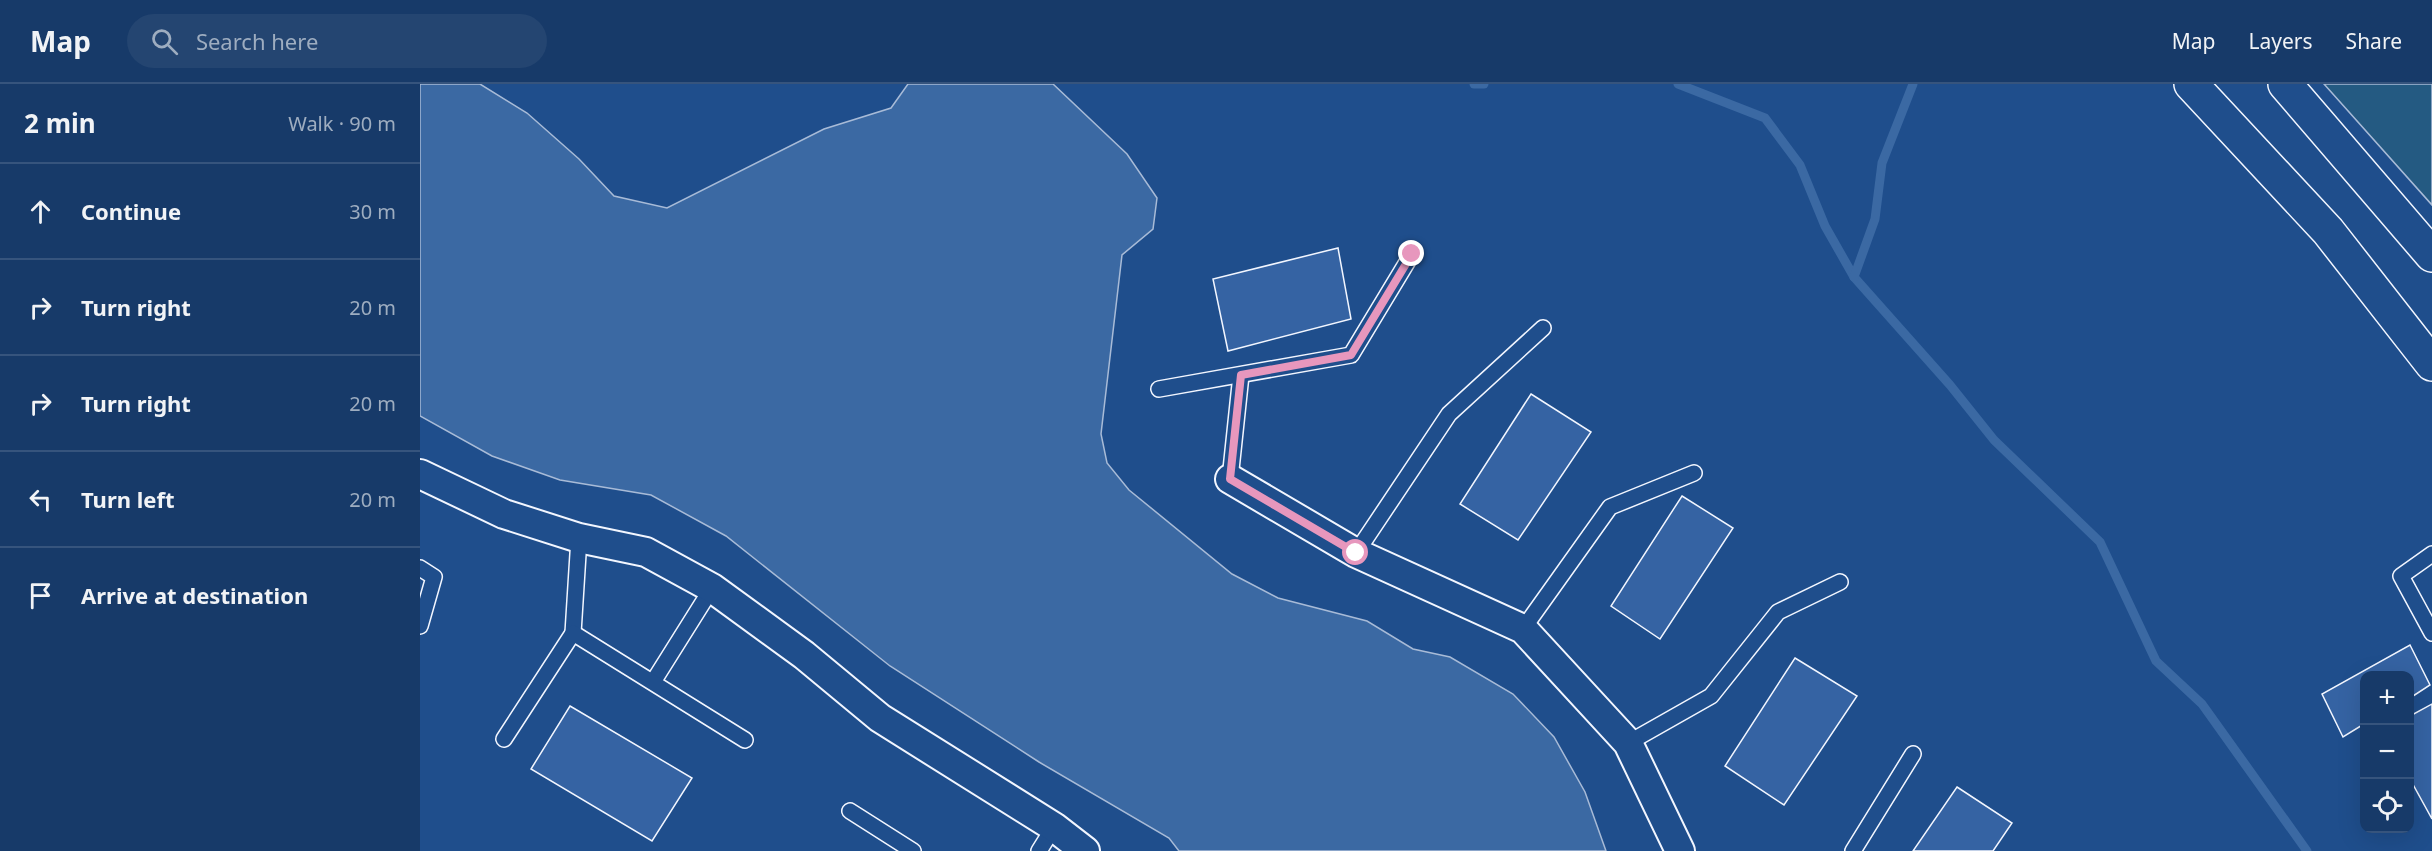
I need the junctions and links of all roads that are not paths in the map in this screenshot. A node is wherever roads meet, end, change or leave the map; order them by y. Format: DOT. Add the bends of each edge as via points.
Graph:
graph roads {
  1 [pos="2191,84"];
  2 [pos="2285,84"];
  3 [pos="1412,254"];
  4 [pos="2432,255"];
  5 [pos="1543,328"];
  6 [pos="2432,364"];
  7 [pos="1241,375"];
  8 [pos="1159,389"];
  9 [pos="1694,473"];
  10 [pos="422,479"];
  11 [pos="1230,479"];
  12 [pos="579,538"];
  13 [pos="1356,553"];
  14 [pos="2432,554"];
  15 [pos="420,568"];
  16 [pos="1840,582"];
  17 [pos="712,588"];
  18 [pos="420,626"];
  19 [pos="1523,629"];
  20 [pos="573,633"];
  21 [pos="2432,633"];
  22 [pos="653,682"];
  23 [pos="504,739"];
  24 [pos="746,740"];
  25 [pos="1628,743"];
  26 [pos="1913,754"];
  27 [pos="850,811"];
  28 [pos="1054,827"];
  29 [pos="913,851"];
  30 [pos="1039,851"];
  31 [pos="1085,851"];
  32 [pos="1680,851"];
  33 [pos="1853,851"];
  1 -- 6 [label="main road" via="2328,231"];
  2 -- 4 [label="main road"];
  3 -- 7 [label="lane" via="1351,355"];
  5 -- 13 [label="lane" via="1449,414"];
  7 -- 8 [label="lane"];
  7 -- 11 [label="lane"];
  9 -- 19 [label="lane" via="1610,507"];
  10 -- 12 [label="street" via="504,514"];
  11 -- 13 [label="street"];
  12 -- 17 [label="street" via="646,552"];
  12 -- 20 [label="lane"];
  13 -- 19 [label="street"];
  14 -- 21 [label="lane" via="2401,576"];
  15 -- 18 [label="lane" via="434,577"];
  16 -- 25 [label="lane" via="1778,612 1711,696"];
  17 -- 22 [label="lane"];
  17 -- 28 [label="street" via="880,718"];
  19 -- 25 [label="street"];
  20 -- 22 [label="lane"];
  20 -- 23 [label="lane"];
  22 -- 24 [label="lane"];
  25 -- 32 [label="street"];
  26 -- 33 [label="lane"];
  27 -- 29 [label="lane"];
  28 -- 30 [label="lane"];
  28 -- 31 [label="street"];
}
